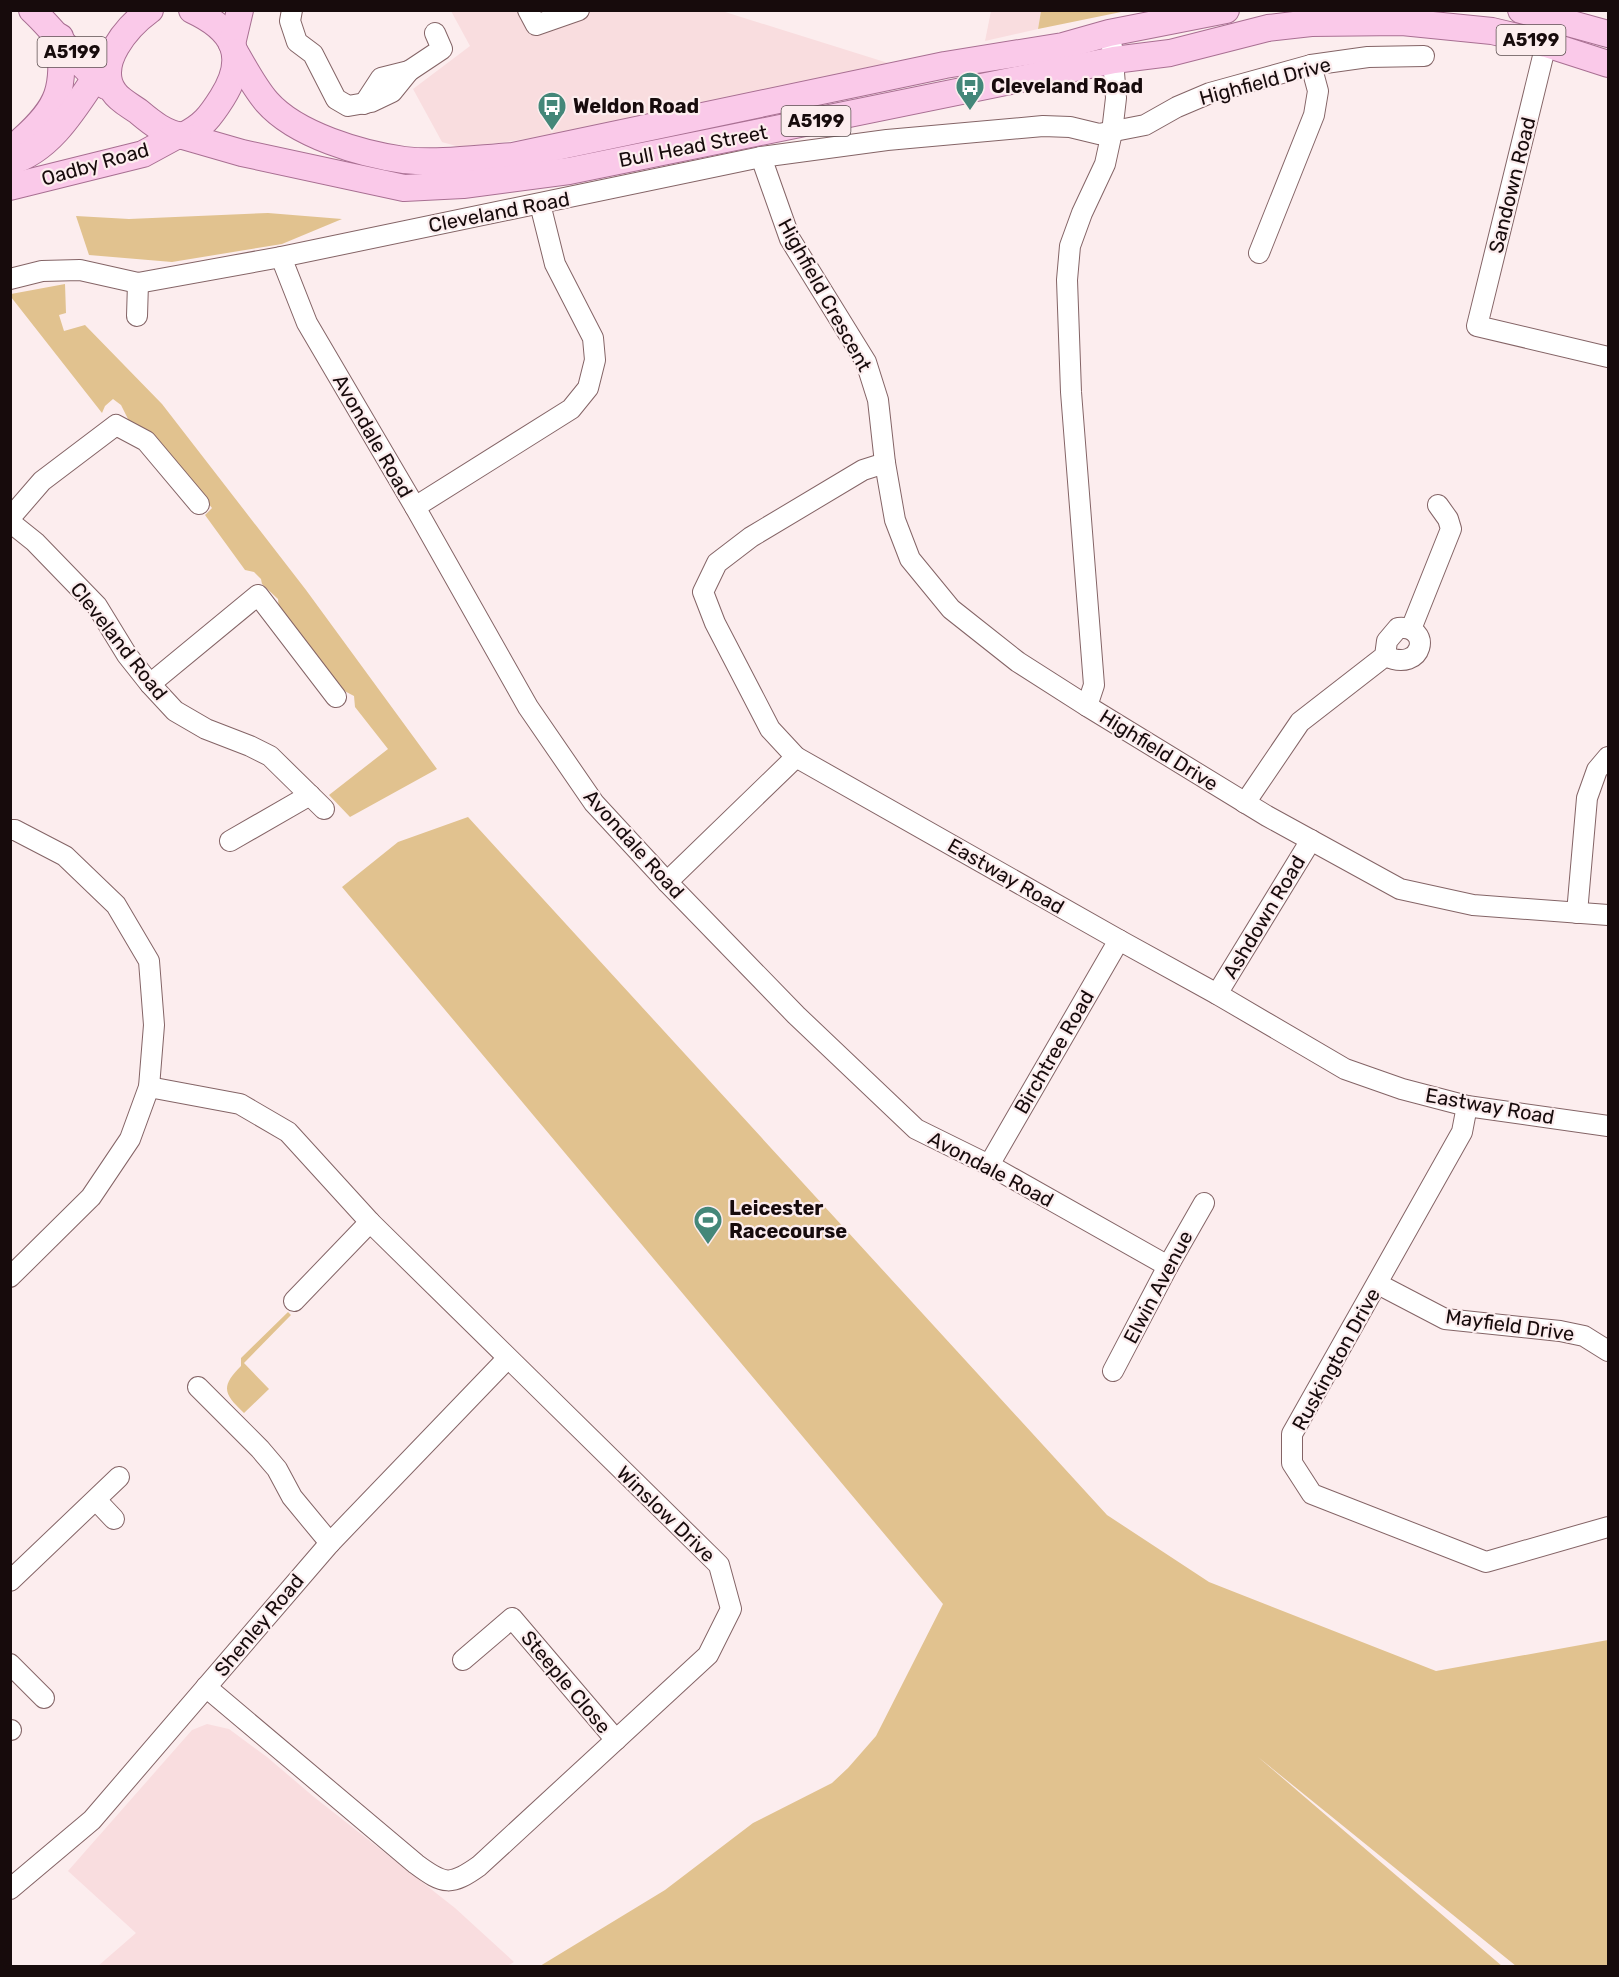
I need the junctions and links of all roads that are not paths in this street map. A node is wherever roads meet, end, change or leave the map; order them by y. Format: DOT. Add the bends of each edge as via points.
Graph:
graph roads {
  1 [pos="32,10"];
  2 [pos="150,10"];
  3 [pos="192,10"];
  4 [pos="240,10"];
  5 [pos="292,10"];
  6 [pos="528,10"];
  7 [pos="579,10"];
  8 [pos="1226,10"];
  9 [pos="1521,10"];
  10 [pos="435,33"];
  11 [pos="1109,33"];
  12 [pos="1608,34"];
  13 [pos="60,37"];
  14 [pos="1546,44"];
  15 [pos="234,48"];
  16 [pos="1424,56"];
  17 [pos="1114,60"];
  18 [pos="1608,64"];
  19 [pos="1311,65"];
  20 [pos="104,84"];
  21 [pos="1112,132"];
  22 [pos="181,136"];
  23 [pos="10,151"];
  24 [pos="761,157"];
  25 [pos="10,162"];
  26 [pos="10,187"];
  27 [pos="540,204"];
  28 [pos="1259,252"];
  29 [pos="281,257"];
  30 [pos="10,279"];
  31 [pos="138,283"];
  32 [pos="137,316"];
  33 [pos="1608,357"];
  34 [pos="885,464"];
  35 [pos="200,504"];
  36 [pos="1438,505"];
  37 [pos="415,507"];
  38 [pos="10,520"];
  39 [pos="1411,629"];
  40 [pos="1385,656"];
  41 [pos="150,684"];
  42 [pos="336,697"];
  43 [pos="1087,706"];
  44 [pos="796,757"];
  45 [pos="1608,757"];
  46 [pos="1245,803"];
  47 [pos="10,830"];
  48 [pos="1311,840"];
  49 [pos="230,841"];
  50 [pos="667,882"];
  51 [pos="1577,913"];
  52 [pos="1608,915"];
  53 [pos="1119,940"];
  54 [pos="1217,994"];
  55 [pos="150,1087"];
  56 [pos="1467,1106"];
  57 [pos="1608,1126"];
  58 [pos="988,1165"];
  59 [pos="1204,1203"];
  60 [pos="370,1222"];
  61 [pos="1167,1266"];
  62 [pos="10,1277"];
  63 [pos="1378,1284"];
  64 [pos="294,1302"];
  65 [pos="1608,1351"];
  66 [pos="507,1359"];
  67 [pos="1113,1371"];
  68 [pos="198,1387"];
  69 [pos="119,1477"];
  70 [pos="96,1500"];
  71 [pos="114,1519"];
  72 [pos="1608,1527"];
  73 [pos="330,1543"];
  74 [pos="10,1581"];
  75 [pos="463,1660"];
  76 [pos="10,1664"];
  77 [pos="207,1687"];
  78 [pos="45,1698"];
  79 [pos="616,1740"];
  80 [pos="10,1889"];
  1 -- 13 [label="main road, A5199"];
  2 -- 20 [label="main road" via="125,33 111,55"];
  3 -- 15 [label="main road, Bull Head Street" via="221,30"];
  4 -- 15 [label="main road, Oadby Road"];
  5 -- 10 [label="street" via="290,21 297,42 312,54 336,99 348,106 392,92 409,71 442,49"];
  6 -- 7 [label="street" via="536,26"];
  8 -- 11 [label="main road, Bull Head Street / A5199"];
  9 -- 12 [label="main road, A5199"];
  11 -- 15 [label="main road, Bull Head Street / A5199" via="1063,46 945,65 513,156 446,160 405,160 345,146 286,119 267,103"];
  11 -- 17 [label="street, Highfield Drive"];
  13 -- 20 [label="main road, A5199"];
  13 -- 23 [label="main road" via="59,94 42,122"];
  14 -- 17 [label="main road, Bull Head Street / A5199" via="1451,26 1311,23 1268,28 1170,53"];
  14 -- 18 [label="main road, A5199"];
  14 -- 33 [label="street, Sandown Road" via="1477,326"];
  15 -- 22 [label="main road, Oadby Road" via="236,70 231,84 200,127"];
  16 -- 19 [label="street, Highfield Drive" via="1368,57"];
  17 -- 21 [label="street, Highfield Drive" via="1116,98"];
  17 -- 22 [label="main road, Bull Head Street / A5199" via="569,171 463,184 404,188"];
  19 -- 21 [label="street, Highfield Drive" via="1210,93 1145,125"];
  19 -- 28 [label="street" via="1318,91 1314,115"];
  20 -- 22 [label="main road, Bull Head Street" via="150,121"];
  20 -- 25 [label="main road, Oadby Road" via="79,102 55,134 19,160"];
  21 -- 24 [label="street, Cleveland Road" via="1099,134 1043,126 887,140"];
  21 -- 43 [label="street, Highfield Drive" via="1105,164 1070,246 1067,280 1071,392 1094,685"];
  22 -- 26 [label="main road, Oadby Road" via="143,154"];
  24 -- 27 [label="street, Cleveland Road"];
  24 -- 34 [label="street, Highfield Crescent" via="790,239 866,362 878,400"];
  27 -- 29 [label="street, Cleveland Road"];
  27 -- 37 [label="street" via="555,264 593,338 596,360 588,388 570,409"];
  29 -- 31 [label="street, Cleveland Road"];
  29 -- 37 [label="street, Avondale Road" via="307,323"];
  30 -- 31 [label="street, Cleveland Road" via="42,271 80,270"];
  31 -- 32 [label="street"];
  34 -- 43 [label="street, Highfield Crescent" via="895,520 910,559 951,609 1018,662"];
  34 -- 44 [label="street, Eastway Road" via="863,470 751,537 717,563 704,592 715,623 770,729"];
  35 -- 38 [label="street" via="146,441 116,425 42,481"];
  36 -- 39 [label="street" via="1449,519 1451,529"];
  37 -- 50 [label="street, Avondale Road" via="528,707 594,803"];
  38 -- 41 [label="street, Cleveland Road" via="97,606"];
  39 -- 40 [label="street" via="1398,628 1391,634 1384,646"];
  39 -- 40 [label="street" via="1420,641 1414,656 1399,661"];
  40 -- 46 [label="street" via="1300,722"];
  41 -- 42 [label="street" via="258,595"];
  41 -- 49 [label="street, Cleveland Road" via="175,711 270,756 317,802"];
  43 -- 46 [label="street, Highfield Drive"];
  44 -- 50 [label="street"];
  44 -- 53 [label="street, Eastway Road"];
  45 -- 51 [label="street" via="1597,770 1587,798"];
  46 -- 48 [label="street, Highfield Drive"];
  47 -- 55 [label="street" via="65,855 116,904 149,961 154,1025"];
  48 -- 51 [label="street, Highfield Drive" via="1400,889 1473,905"];
  48 -- 54 [label="street, Ashdown Road"];
  50 -- 58 [label="street, Avondale Road" via="796,1015 916,1129"];
  51 -- 52 [label="street, Highfield Drive"];
  53 -- 54 [label="street, Eastway Road"];
  53 -- 58 [label="street, Birchtree Road"];
  54 -- 56 [label="street, Eastway Road" via="1345,1069"];
  55 -- 60 [label="street, Winslow Drive" via="240,1104 288,1132"];
  55 -- 62 [label="street" via="130,1139 91,1197"];
  56 -- 57 [label="street, Eastway Road"];
  56 -- 63 [label="street, Ruskington Drive" via="1462,1132"];
  58 -- 61 [label="street, Avondale Road"];
  59 -- 61 [label="street, Elwin Avenue"];
  60 -- 64 [label="street"];
  60 -- 66 [label="street, Winslow Drive"];
  61 -- 67 [label="street, Elwin Avenue"];
  63 -- 65 [label="street, Mayfield Drive" via="1445,1319 1576,1334"];
  63 -- 72 [label="street, Ruskington Drive" via="1292,1434 1292,1463 1312,1494 1486,1562"];
  66 -- 73 [label="street, Shenley Road"];
  66 -- 79 [label="street, Winslow Drive" via="719,1565 731,1609 708,1655"];
  68 -- 73 [label="street" via="277,1469 292,1497"];
  69 -- 70 [label="street"];
  70 -- 71 [label="street"];
  70 -- 74 [label="street"];
  73 -- 77 [label="street, Shenley Road"];
  75 -- 79 [label="street, Steeple Close" via="512,1618"];
  76 -- 78 [label="street"];
  77 -- 79 [label="street, Winslow Drive" via="416,1864 446,1880 461,1880 479,1866"];
  77 -- 80 [label="street, Shenley Road" via="92,1820"];
}
